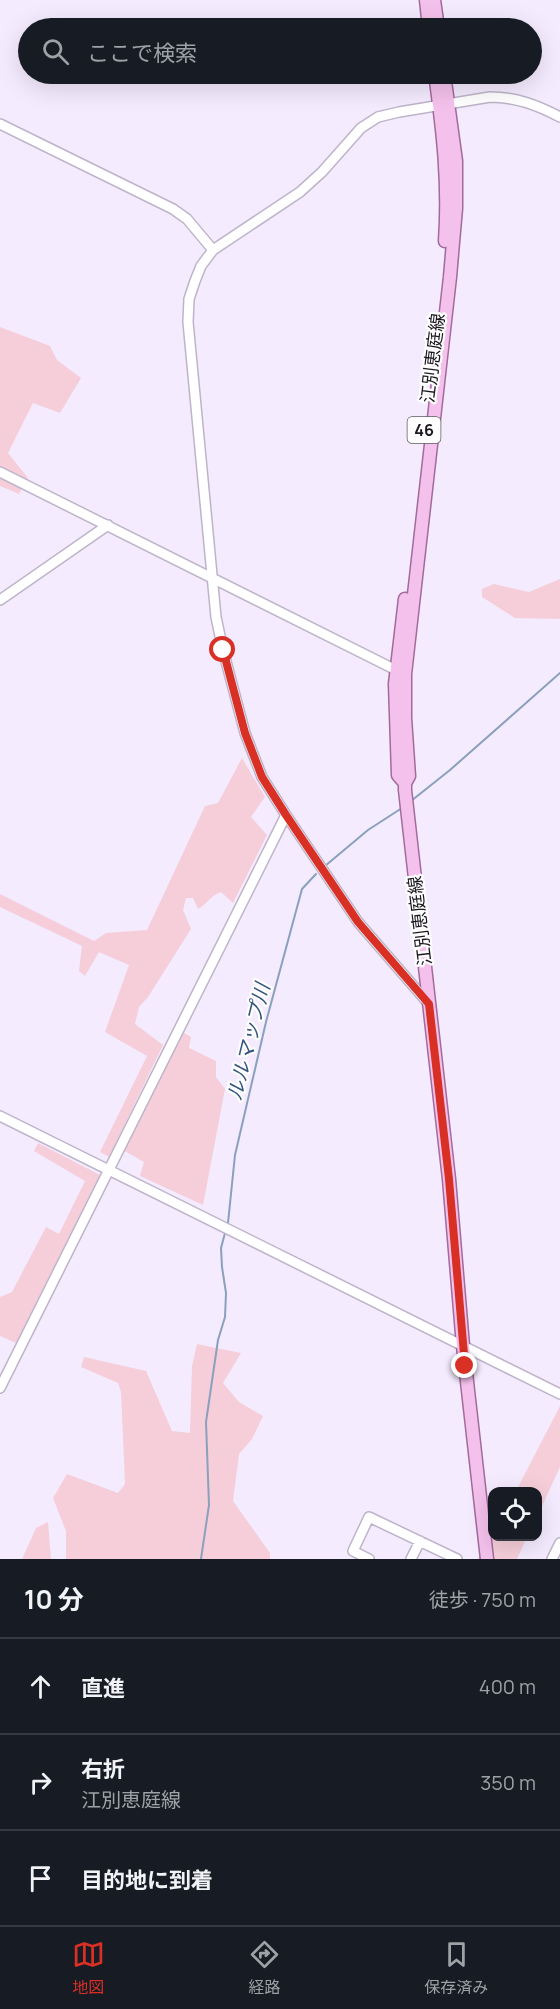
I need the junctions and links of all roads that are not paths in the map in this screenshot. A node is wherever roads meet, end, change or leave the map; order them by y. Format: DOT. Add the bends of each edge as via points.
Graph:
graph roads {
  1 [pos="426,0"];
  2 [pos="434,0"];
  3 [pos="428,18"];
  4 [pos="437,18"];
  5 [pos="438,84"];
  6 [pos="444,84"];
  7 [pos="444,105"];
  8 [pos="560,117"];
  9 [pos="0,124"];
  10 [pos="213,250"];
  11 [pos="0,472"];
  12 [pos="108,525"];
  13 [pos="213,577"];
  14 [pos="0,600"];
  15 [pos="400,672"];
  16 [pos="286,815"];
  17 [pos="429,1004"];
  18 [pos="0,1116"];
  19 [pos="109,1169"];
  20 [pos="463,1346"];
  21 [pos="0,1388"];
  22 [pos="560,1394"];
  23 [pos="420,1541"];
  24 [pos="560,1543"];
  25 [pos="367,1559"];
  26 [pos="411,1559"];
  27 [pos="457,1559"];
  28 [pos="487,1559"];
  29 [pos="552,1559"];
  1 -- 3 [label="main road"];
  2 -- 4 [label="main road"];
  5 -- 7 [label="main road, 江別恵庭線 / 46"];
  6 -- 7 [label="main road, 江別恵庭線 / 46"];
  7 -- 8 [label="street" via="490,97 513,98"];
  7 -- 10 [label="street" via="378,117 361,128 300,192"];
  7 -- 15 [label="main road, 江別恵庭線 / 46" via="447,203 442,273"];
  9 -- 10 [label="street" via="173,208"];
  10 -- 13 [label="street" via="201,266 189,298 188,322"];
  11 -- 12 [label="street"];
  12 -- 13 [label="street"];
  12 -- 14 [label="street"];
  13 -- 15 [label="street"];
  13 -- 16 [label="street" via="216,617 245,733 262,777"];
  15 -- 17 [label="main road, 江別恵庭線 / 46" via="394,707 398,775 405,787"];
  16 -- 17 [label="street" via="358,922"];
  16 -- 19 [label="street"];
  17 -- 20 [label="main road, 江別恵庭線 / 46"];
  18 -- 19 [label="street"];
  19 -- 20 [label="street"];
  19 -- 21 [label="street"];
  20 -- 22 [label="street"];
  20 -- 28 [label="main road, 江別恵庭線 / 46"];
  23 -- 25 [label="street" via="369,1517 353,1551"];
  23 -- 26 [label="street"];
  23 -- 27 [label="street"];
  24 -- 29 [label="street"];
}
